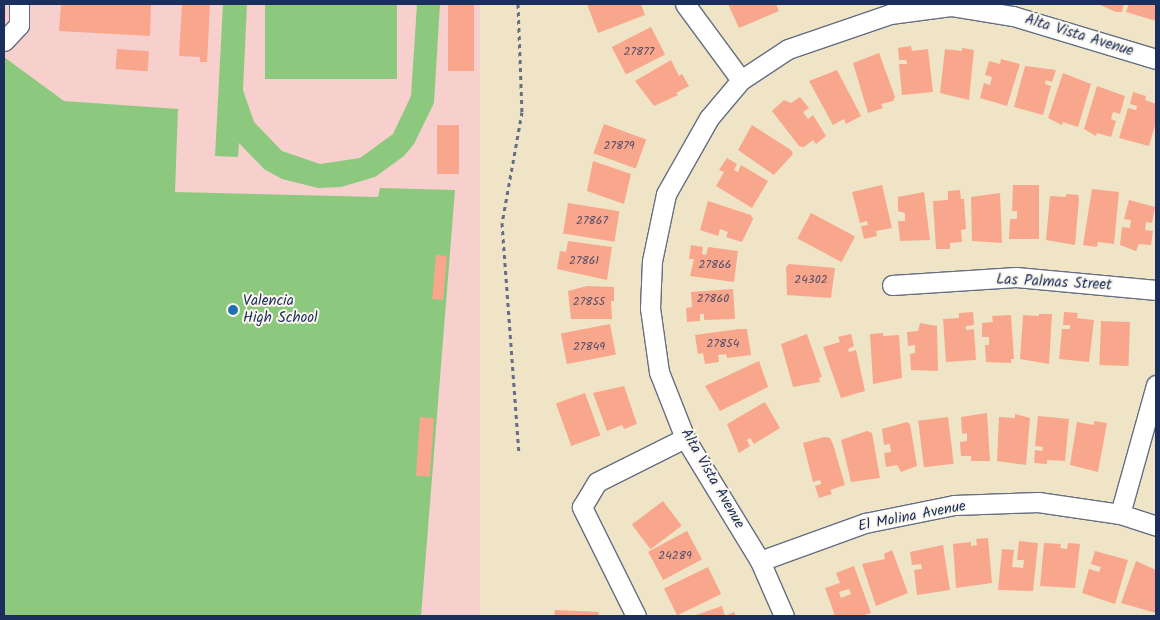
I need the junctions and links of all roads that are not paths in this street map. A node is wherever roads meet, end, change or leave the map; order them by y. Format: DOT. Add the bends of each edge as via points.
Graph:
graph roads {
  1 [pos="19,4"];
  2 [pos="685,4"];
  3 [pos="4,40"];
  4 [pos="1156,59"];
  5 [pos="741,80"];
  6 [pos="892,285"];
  7 [pos="1156,290"];
  8 [pos="1156,386"];
  9 [pos="685,438"];
  10 [pos="1120,514"];
  11 [pos="1156,526"];
  12 [pos="760,561"];
  13 [pos="636,616"];
  14 [pos="784,616"];
  1 -- 3 [label="street" via="19,25"];
  2 -- 5 [label="street"];
  4 -- 5 [label="street, Alta Vista Avenue" via="1013,16 952,6 890,14 843,28 788,49"];
  5 -- 9 [label="street, Alta Vista Avenue" via="709,118 666,194 652,261 650,308 659,372"];
  6 -- 7 [label="street, Las Palmas Street" via="1016,277"];
  8 -- 10 [label="street"];
  9 -- 12 [label="street, Alta Vista Avenue"];
  9 -- 13 [label="street" via="596,482 582,508"];
  10 -- 11 [label="street, El Molina Avenue"];
  10 -- 12 [label="street, El Molina Avenue" via="1038,502 954,506 865,523"];
  12 -- 14 [label="street, Alta Vista Avenue"];
}
